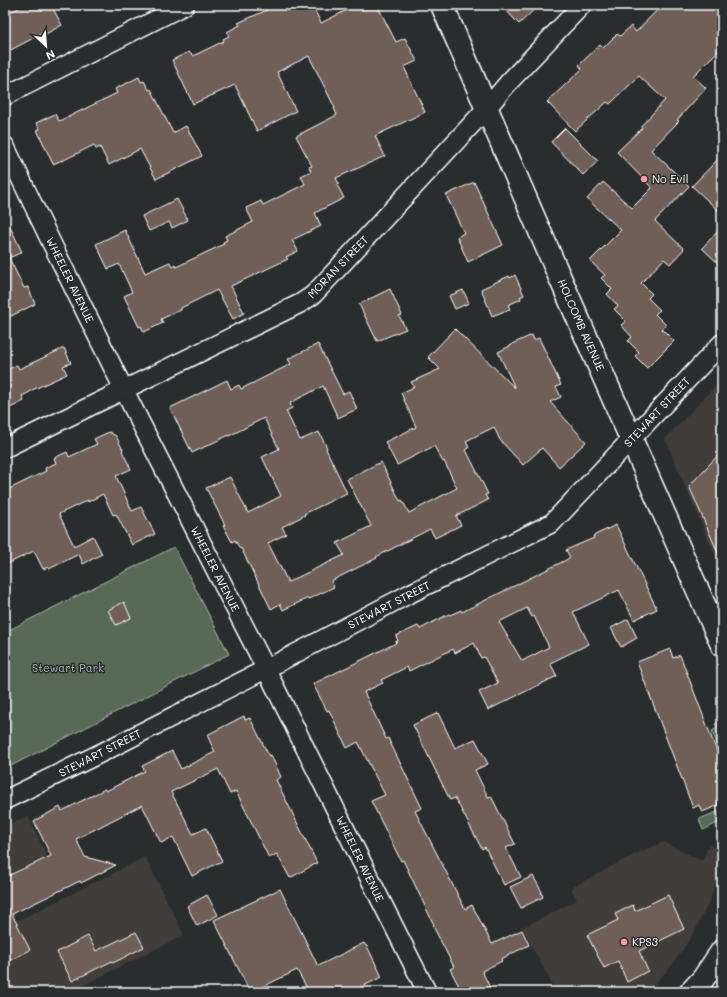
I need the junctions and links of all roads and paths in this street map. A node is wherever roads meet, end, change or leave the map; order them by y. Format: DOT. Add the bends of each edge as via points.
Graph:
graph roads {
  1 [pos="185,5"];
  2 [pos="442,5"];
  3 [pos="582,5"];
  4 [pos="5,96"];
  5 [pos="486,108"];
  6 [pos="5,146"];
  7 [pos="722,344"];
  8 [pos="124,389"];
  9 [pos="632,439"];
  10 [pos="5,448"];
  11 [pos="722,645"];
  12 [pos="266,669"];
  13 [pos="5,800"];
  14 [pos="722,950"];
  15 [pos="428,992"];
  16 [pos="691,992"];
  1 -- 4 [label="street"];
  2 -- 5 [label="street, HOLCOMB AVENUE"];
  3 -- 5 [label="street, MORAN STREET"];
  5 -- 8 [label="street, MORAN STREET" via="313,295"];
  5 -- 9 [label="street, HOLCOMB AVENUE"];
  6 -- 8 [label="street, WHEELER AVENUE"];
  7 -- 9 [label="street, STEWART STREET"];
  8 -- 10 [label="street, MORAN STREET"];
  8 -- 12 [label="street, WHEELER AVENUE"];
  9 -- 11 [label="street, HOLCOMB AVENUE"];
  9 -- 12 [label="street, STEWART STREET" via="552,523 408,594"];
  12 -- 13 [label="street, STEWART STREET"];
  12 -- 15 [label="street, WHEELER AVENUE" via="376,893"];
  14 -- 16 [label="street" via="704,979"];
}
